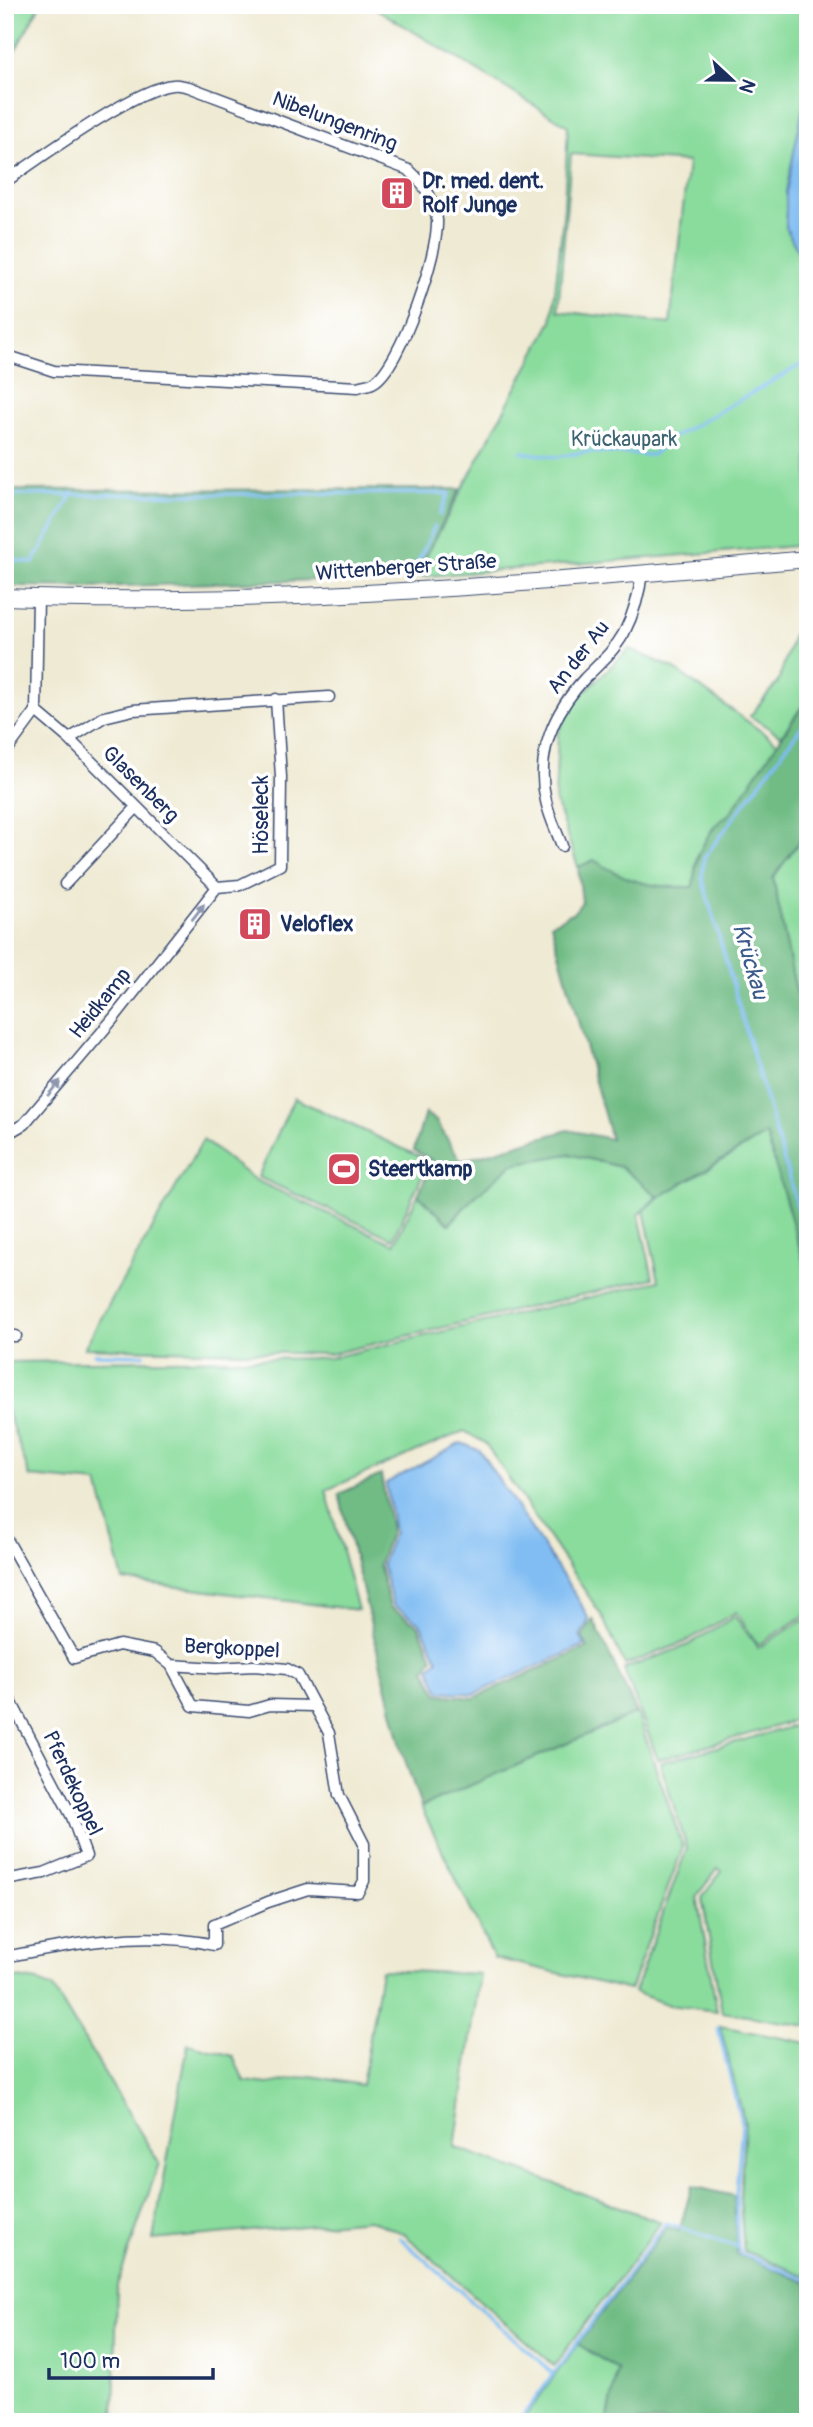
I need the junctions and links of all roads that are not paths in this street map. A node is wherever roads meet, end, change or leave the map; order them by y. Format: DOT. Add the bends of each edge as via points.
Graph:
graph roads {
  1 [pos="5,182"];
  2 [pos="5,355"];
  3 [pos="808,559"];
  4 [pos="642,572"];
  5 [pos="5,597"];
  6 [pos="38,597"];
  7 [pos="329,698"];
  8 [pos="276,699"];
  9 [pos="36,710"];
  10 [pos="69,739"];
  11 [pos="5,753"];
  12 [pos="137,807"];
  13 [pos="562,846"];
  14 [pos="65,884"];
  15 [pos="218,887"];
  16 [pos="5,1135"];
  17 [pos="5,1535"];
  18 [pos="171,1665"];
  19 [pos="5,1690"];
  20 [pos="313,1706"];
  21 [pos="5,1880"];
  22 [pos="5,1957"];
  1 -- 2 [label="street, Nibelungenring" via="66,139 152,90 173,85 189,87 409,170 429,194 437,219 435,245 418,300 396,352 374,382 358,387 54,371"];
  3 -- 4 [label="main road, Wittenberger Straße"];
  4 -- 6 [label="main road, Wittenberger Straße" via="196,600"];
  4 -- 13 [label="street, An der Au" via="623,634 567,698 546,741 545,800"];
  5 -- 6 [label="main road, Wittenberger Straße"];
  6 -- 9 [label="street"];
  7 -- 8 [label="street"];
  8 -- 10 [label="street" via="133,710 104,717"];
  8 -- 15 [label="street, Höseleck" via="280,865 240,885"];
  9 -- 10 [label="street, Glasenberg"];
  9 -- 11 [label="street"];
  10 -- 12 [label="street, Glasenberg"];
  12 -- 14 [label="street"];
  12 -- 15 [label="street, Glasenberg"];
  16 -- 15 [label="street, Heidkamp, one-way" via="24,1124"];
  17 -- 18 [label="street, Bergkoppel" via="74,1658 119,1645 155,1652"];
  18 -- 20 [label="street, Bergkoppel" via="287,1669 298,1675"];
  18 -- 20 [label="street, Bergkoppel" via="193,1706 248,1711 270,1705"];
  19 -- 21 [label="street, Pferdekoppel" via="72,1816 86,1856"];
  20 -- 22 [label="street, Bergkoppel" via="329,1733 339,1795 364,1844 364,1881 359,1892 308,1889 268,1902 214,1926 214,1945 142,1937"];
}
